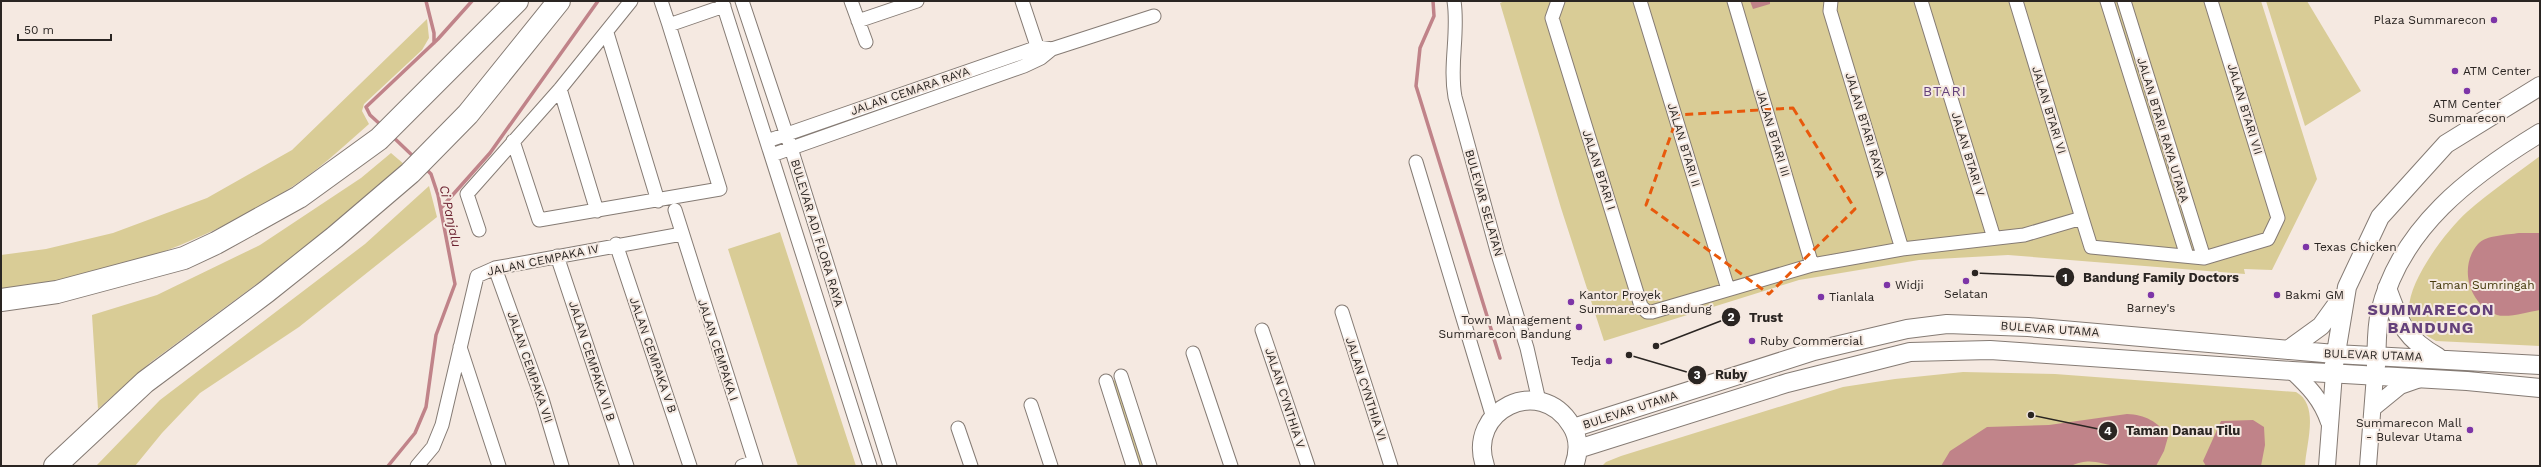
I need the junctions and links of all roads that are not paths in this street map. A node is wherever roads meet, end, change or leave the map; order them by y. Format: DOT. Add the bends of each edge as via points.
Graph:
graph roads {
  1 [pos="517,1"];
  2 [pos="559,1"];
  3 [pos="631,1"];
  4 [pos="661,1"];
  5 [pos="742,1"];
  6 [pos="851,1"];
  7 [pos="917,1"];
  8 [pos="1022,1"];
  9 [pos="1454,1"];
  10 [pos="1558,1"];
  11 [pos="1640,1"];
  12 [pos="1734,1"];
  13 [pos="1831,1"];
  14 [pos="1921,1"];
  15 [pos="2016,1"];
  16 [pos="2108,1"];
  17 [pos="2124,1"];
  18 [pos="2211,1"];
  19 [pos="723,4"];
  20 [pos="1154,16"];
  21 [pos="858,21"];
  22 [pos="669,25"];
  23 [pos="607,33"];
  24 [pos="866,42"];
  25 [pos="1039,52"];
  26 [pos="2540,86"];
  27 [pos="560,89"];
  28 [pos="2540,133"];
  29 [pos="786,135"];
  30 [pos="513,141"];
  31 [pos="767,141"];
  32 [pos="790,148"];
  33 [pos="772,155"];
  34 [pos="1416,162"];
  35 [pos="658,201"];
  36 [pos="675,210"];
  37 [pos="597,211"];
  38 [pos="2082,218"];
  39 [pos="479,230"];
  40 [pos="682,234"];
  41 [pos="1994,238"];
  42 [pos="616,244"];
  43 [pos="1902,249"];
  44 [pos="557,256"];
  45 [pos="2187,256"];
  46 [pos="2204,258"];
  47 [pos="1812,265"];
  48 [pos="495,268"];
  49 [pos="2347,287"];
  50 [pos="2387,288"];
  51 [pos="1728,289"];
  52 [pos="1,300"];
  53 [pos="1342,312"];
  54 [pos="1947,324"];
  55 [pos="1907,329"];
  56 [pos="1262,330"];
  57 [pos="460,348"];
  58 [pos="1951,350"];
  59 [pos="2288,350"];
  60 [pos="1910,352"];
  61 [pos="1193,353"];
  62 [pos="2335,354"];
  63 [pos="2376,355"];
  64 [pos="2441,358"];
  65 [pos="2540,365"];
  66 [pos="2292,371"];
  67 [pos="2334,373"];
  68 [pos="2375,375"];
  69 [pos="1121,376"];
  70 [pos="2422,378"];
  71 [pos="1106,381"];
  72 [pos="2540,388"];
  73 [pos="1539,401"];
  74 [pos="1031,405"];
  75 [pos="2373,408"];
  76 [pos="1493,418"];
  77 [pos="2330,423"];
  78 [pos="958,428"];
  79 [pos="1573,428"];
  80 [pos="1576,458"];
  81 [pos="424,463"];
  82 [pos="751,465"];
  83 [pos="55,466"];
  84 [pos="498,466"];
  85 [pos="562,466"];
  86 [pos="627,466"];
  87 [pos="690,466"];
  88 [pos="870,466"];
  89 [pos="890,466"];
  90 [pos="971,466"];
  91 [pos="1051,466"];
  92 [pos="1133,466"];
  93 [pos="1150,466"];
  94 [pos="1231,466"];
  95 [pos="1308,466"];
  96 [pos="1391,466"];
  97 [pos="1485,466"];
  98 [pos="2327,466"];
  99 [pos="2368,466"];
  1 -- 52 [label="highway" via="379,139 299,197 184,258 57,292"];
  2 -- 83 [label="highway" via="468,114 410,173 272,287 145,382"];
  3 -- 23 [label="street"];
  4 -- 22 [label="street"];
  5 -- 29 [label="street, BULEVAR ADI FLORA RAYA"];
  6 -- 21 [label="street"];
  7 -- 21 [label="street"];
  8 -- 25 [label="street"];
  9 -- 73 [label="street, BULEVAR SELATAN" via="1456,13 1452,82 1455,97 1497,252 1527,348"];
  10 -- 51 [label="street, JALAN BTARI I" via="1552,18 1641,306 1647,312 1656,312"];
  11 -- 51 [label="street, JALAN BTARI II"];
  12 -- 47 [label="street, JALAN BTARI III"];
  13 -- 43 [label="street, JALAN BTARI RAYA" via="1830,11"];
  14 -- 41 [label="street, JALAN BTARI V"];
  15 -- 38 [label="street, JALAN BTARI VI"];
  16 -- 45 [label="street, JALAN BTARI RAYA UTARA"];
  17 -- 46 [label="street, JALAN BTARI RAYA UTARA"];
  18 -- 46 [label="street, JALAN BTARI VII" via="2278,218 2268,238"];
  19 -- 22 [label="street"];
  19 -- 31 [label="street, BULEVAR ADI FLORA RAYA"];
  20 -- 25 [label="street, JALAN CEMARA RAYA"];
  21 -- 24 [label="street"];
  22 -- 35 [label="street" via="720,189"];
  23 -- 27 [label="street"];
  23 -- 35 [label="street"];
  25 -- 29 [label="street, JALAN CEMARA RAYA"];
  25 -- 32 [label="street, JALAN CEMARA RAYA" via="1018,69"];
  26 -- 49 [label="main road" via="2446,144 2380,217"];
  27 -- 30 [label="street"];
  27 -- 37 [label="street"];
  28 -- 50 [label="main road" via="2476,174 2439,207 2416,236"];
  29 -- 31 [label="street, JALAN CEMARA RAYA"];
  29 -- 32 [label="street, BULEVAR ADI FLORA RAYA"];
  30 -- 37 [label="street" via="539,220"];
  30 -- 39 [label="street" via="467,194"];
  31 -- 33 [label="street, BULEVAR ADI FLORA RAYA"];
  32 -- 33 [label="street, JALAN CEMARA RAYA"];
  32 -- 89 [label="street, BULEVAR ADI FLORA RAYA"];
  33 -- 88 [label="street, BULEVAR ADI FLORA RAYA"];
  34 -- 76 [label="street"];
  35 -- 37 [label="street"];
  36 -- 40 [label="street, JALAN CEMPAKA I"];
  38 -- 41 [label="street" via="2024,235"];
  38 -- 45 [label="street, JALAN BTARI VI" via="2091,247"];
  40 -- 42 [label="street, JALAN CEMPAKA IV"];
  40 -- 82 [label="street, JALAN CEMPAKA I"];
  41 -- 43 [label="street"];
  42 -- 44 [label="street, JALAN CEMPAKA IV"];
  42 -- 87 [label="street, JALAN CEMPAKA V B"];
  43 -- 47 [label="street"];
  44 -- 48 [label="street, JALAN CEMPAKA IV"];
  44 -- 86 [label="street, JALAN CEMPAKA VI B"];
  45 -- 46 [label="street"];
  47 -- 51 [label="street"];
  48 -- 57 [label="street, JALAN CEMPAKA IV" via="477,276"];
  48 -- 85 [label="street, JALAN CEMPAKA VII" via="542,399"];
  49 -- 59 [label="main road" via="2337,306 2321,326"];
  49 -- 62 [label="main road"];
  50 -- 63 [label="main road" via="2380,313"];
  50 -- 64 [label="main road" via="2406,333 2416,343"];
  53 -- 96 [label="street, JALAN CYNTHIA VI"];
  54 -- 55 [label="main road, BULEVAR UTAMA"];
  54 -- 58 [label="main road"];
  54 -- 59 [label="main road, BULEVAR UTAMA" via="2028,327"];
  55 -- 60 [label="main road"];
  55 -- 79 [label="main road, BULEVAR UTAMA" via="1814,351"];
  56 -- 95 [label="street, JALAN CYNTHIA V"];
  57 -- 81 [label="street" via="442,425"];
  57 -- 84 [label="street"];
  58 -- 60 [label="main road, BULEVAR UTAMA"];
  58 -- 66 [label="main road, BULEVAR UTAMA" via="1990,350"];
  59 -- 62 [label="main road, BULEVAR UTAMA"];
  60 -- 80 [label="main road, BULEVAR UTAMA" via="1787,383"];
  61 -- 94 [label="street"];
  62 -- 63 [label="main road, BULEVAR UTAMA"];
  62 -- 67 [label="main road"];
  63 -- 64 [label="main road, BULEVAR UTAMA"];
  63 -- 68 [label="main road"];
  64 -- 65 [label="main road, BULEVAR UTAMA"];
  66 -- 67 [label="main road, BULEVAR UTAMA"];
  66 -- 77 [label="street" via="2323,404"];
  67 -- 68 [label="main road, BULEVAR UTAMA"];
  67 -- 77 [label="street"];
  68 -- 70 [label="main road, BULEVAR UTAMA"];
  68 -- 75 [label="street"];
  69 -- 93 [label="street"];
  70 -- 72 [label="main road, BULEVAR UTAMA"];
  70 -- 75 [label="street" via="2400,386"];
  71 -- 92 [label="street"];
  73 -- 76 [label="main road" via="1529,400 1509,405"];
  73 -- 79 [label="main road" via="1559,410"];
  74 -- 91 [label="street"];
  75 -- 99 [label="street"];
  76 -- 97 [label="main road" via="1483,437"];
  77 -- 98 [label="street"];
  78 -- 90 [label="street"];
  79 -- 80 [label="main road"];
}
